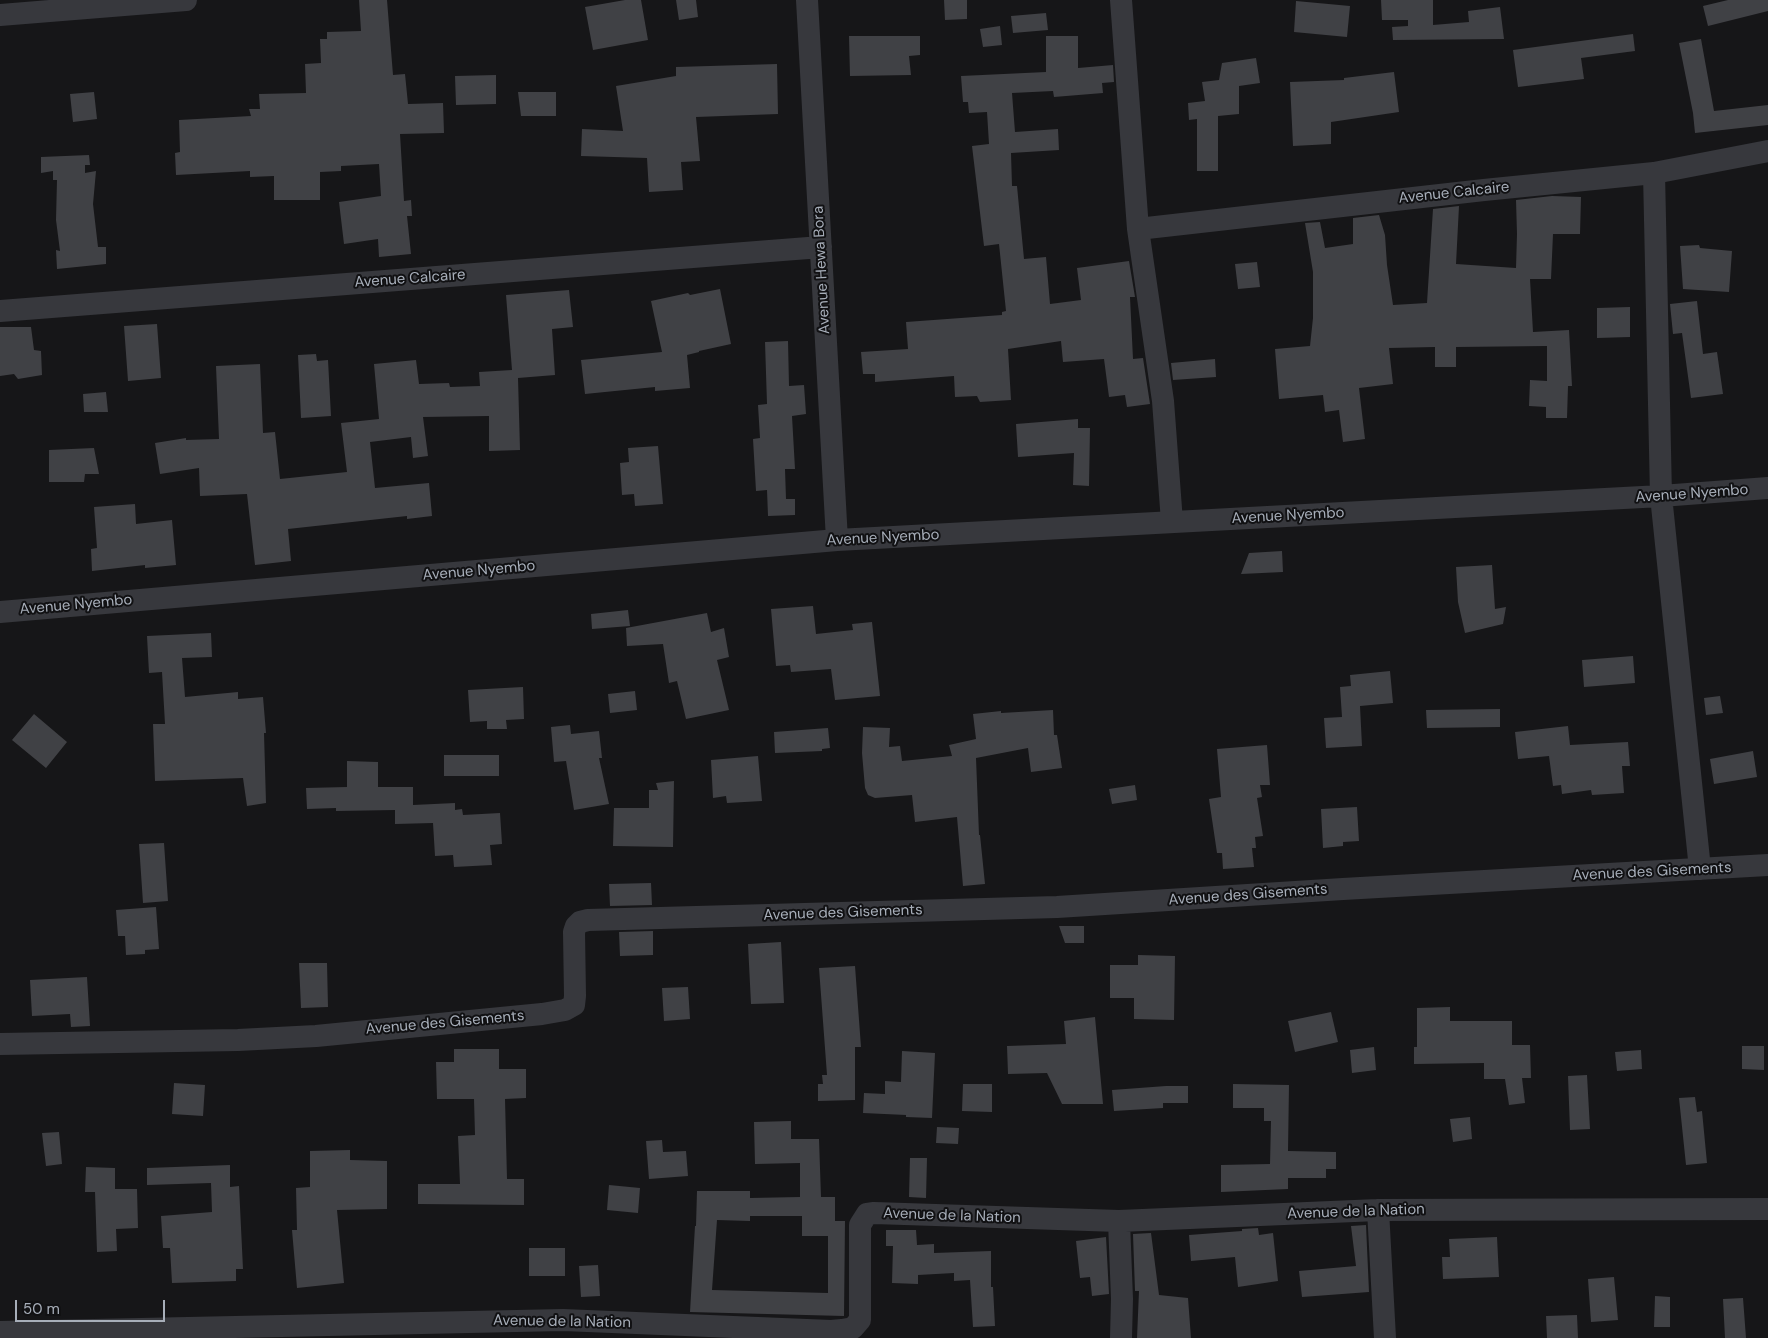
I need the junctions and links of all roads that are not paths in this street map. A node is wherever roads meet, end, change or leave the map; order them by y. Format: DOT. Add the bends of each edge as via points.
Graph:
graph roads {
  1 [pos="186,0"];
  2 [pos="807,0"];
  3 [pos="1121,0"];
  4 [pos="0,15"];
  5 [pos="1768,151"];
  6 [pos="1654,172"];
  7 [pos="1138,229"];
  8 [pos="821,247"];
  9 [pos="0,311"];
  10 [pos="1768,488"];
  11 [pos="1661,496"];
  12 [pos="1172,522"];
  13 [pos="837,540"];
  14 [pos="0,612"];
  15 [pos="1768,865"];
  16 [pos="1700,869"];
  17 [pos="0,1044"];
  18 [pos="1768,1209"];
  19 [pos="1378,1210"];
  20 [pos="1119,1221"];
  21 [pos="0,1332"];
  22 [pos="1121,1338"];
  23 [pos="1385,1338"];
  1 -- 4 [label="street"];
  2 -- 8 [label="street, Avenue Hewa Bora"];
  3 -- 7 [label="street"];
  5 -- 6 [label="street, Avenue Calcaire"];
  6 -- 7 [label="street, Avenue Calcaire"];
  6 -- 11 [label="street"];
  7 -- 12 [label="street" via="1163,401"];
  8 -- 9 [label="street, Avenue Calcaire"];
  8 -- 13 [label="street, Avenue Hewa Bora"];
  10 -- 11 [label="street, Avenue Nyembo"];
  11 -- 12 [label="street, Avenue Nyembo"];
  11 -- 16 [label="street"];
  12 -- 13 [label="street, Avenue Nyembo"];
  13 -- 14 [label="street, Avenue Nyembo"];
  15 -- 16 [label="street, Avenue des Gisements"];
  16 -- 17 [label="street, Avenue des Gisements" via="1057,907 588,920 580,922 574,932 574,1005 565,1010 316,1036"];
  18 -- 19 [label="street, Avenue de la Nation"];
  19 -- 20 [label="street, Avenue de la Nation"];
  19 -- 23 [label="street"];
  20 -- 21 [label="street, Avenue de la Nation" via="867,1214 860,1226 860,1320 852,1328 842,1330 563,1320"];
  20 -- 22 [label="street"];
}
